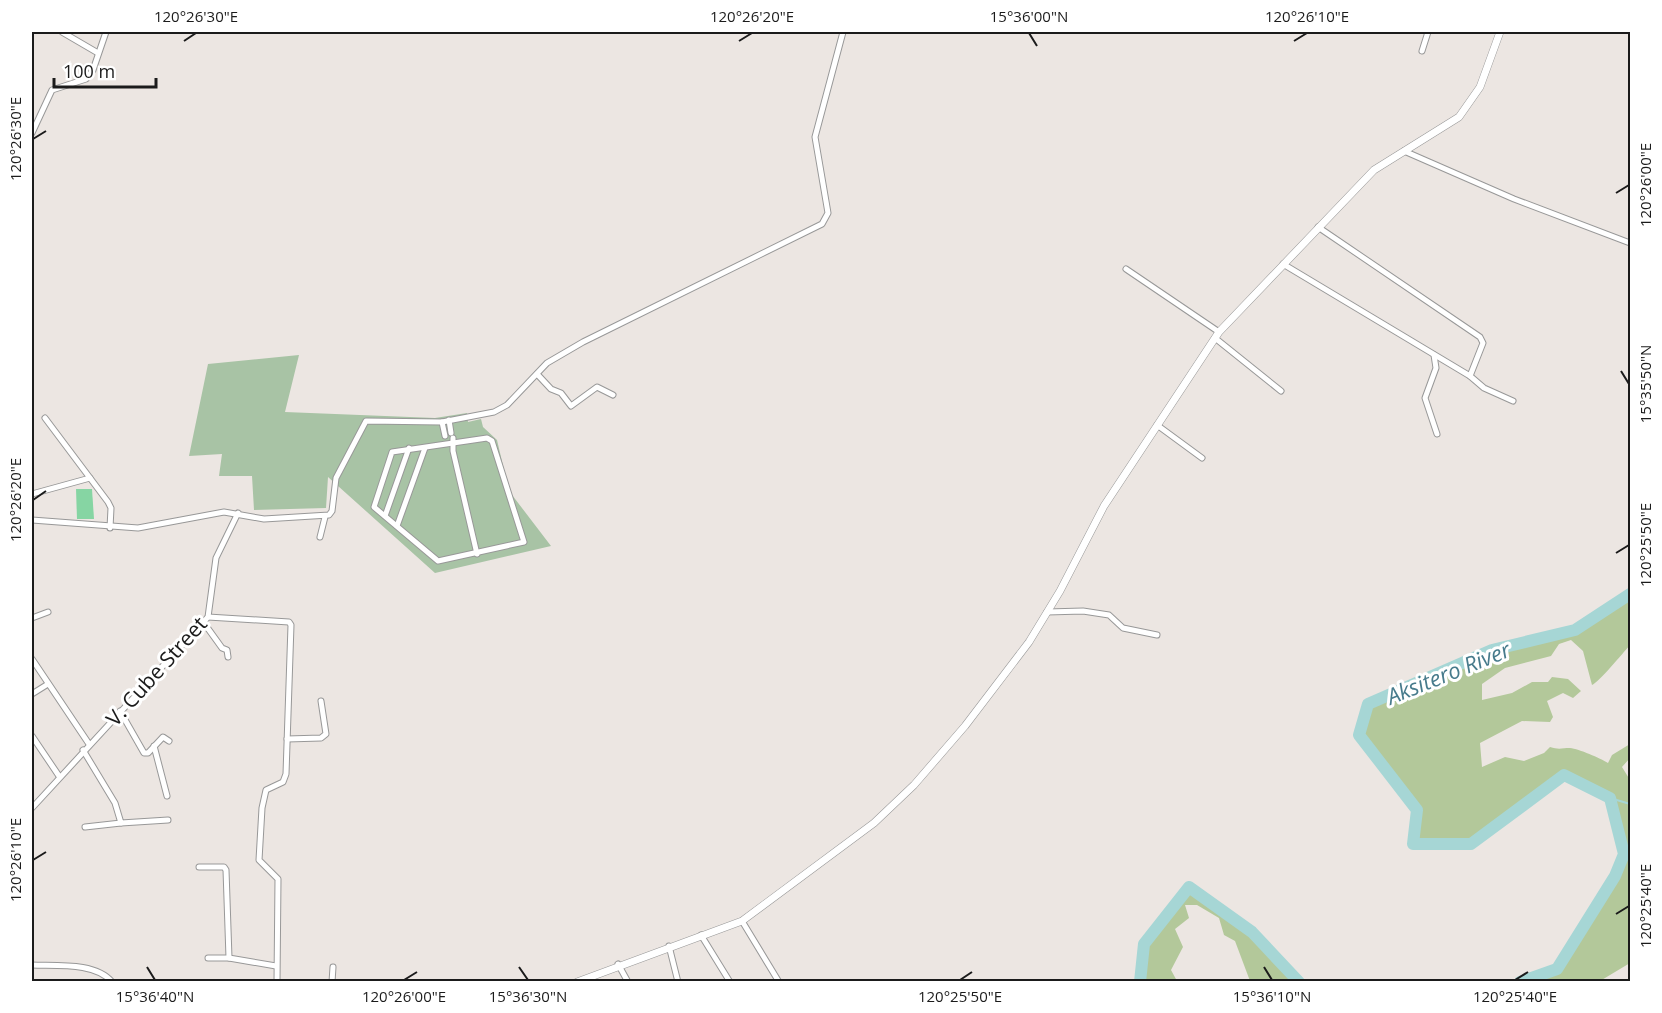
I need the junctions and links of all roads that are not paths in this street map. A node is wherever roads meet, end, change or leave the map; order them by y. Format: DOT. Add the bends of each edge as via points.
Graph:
graph roads {
  1 [pos="62,32"];
  2 [pos="106,32"];
  3 [pos="843,32"];
  4 [pos="1428,32"];
  5 [pos="1500,32"];
  6 [pos="1422,51"];
  7 [pos="98,53"];
  8 [pos="32,133"];
  9 [pos="1404,150"];
  10 [pos="1318,227"];
  11 [pos="1630,243"];
  12 [pos="1283,264"];
  13 [pos="1126,268"];
  14 [pos="1217,335"];
  15 [pos="1434,356"];
  16 [pos="537,374"];
  17 [pos="1470,376"];
  18 [pos="1281,391"];
  19 [pos="613,394"];
  20 [pos="1513,400"];
  21 [pos="45,418"];
  22 [pos="449,420"];
  23 [pos="442,422"];
  24 [pos="1157,425"];
  25 [pos="1437,434"];
  26 [pos="450,441"];
  27 [pos="409,448"];
  28 [pos="425,448"];
  29 [pos="1202,458"];
  30 [pos="90,478"];
  31 [pos="32,494"];
  32 [pos="238,513"];
  33 [pos="385,516"];
  34 [pos="325,517"];
  35 [pos="32,520"];
  36 [pos="397,526"];
  37 [pos="110,528"];
  38 [pos="320,537"];
  39 [pos="477,554"];
  40 [pos="48,612"];
  41 [pos="1047,612"];
  42 [pos="32,618"];
  43 [pos="206,620"];
  44 [pos="1157,635"];
  45 [pos="228,657"];
  46 [pos="32,660"];
  47 [pos="48,684"];
  48 [pos="32,694"];
  49 [pos="321,701"];
  50 [pos="120,711"];
  51 [pos="32,736"];
  52 [pos="287,739"];
  53 [pos="169,741"];
  54 [pos="89,744"];
  55 [pos="154,746"];
  56 [pos="83,750"];
  57 [pos="59,776"];
  58 [pos="167,796"];
  59 [pos="32,808"];
  60 [pos="168,820"];
  61 [pos="121,823"];
  62 [pos="86,827"];
  63 [pos="199,867"];
  64 [pos="742,921"];
  65 [pos="701,935"];
  66 [pos="669,946"];
  67 [pos="208,958"];
  68 [pos="229,958"];
  69 [pos="618,964"];
  70 [pos="32,965"];
  71 [pos="276,966"];
  72 [pos="333,968"];
  73 [pos="112,981"];
  74 [pos="277,981"];
  75 [pos="332,981"];
  76 [pos="576,981"];
  77 [pos="628,981"];
  78 [pos="678,981"];
  79 [pos="730,981"];
  80 [pos="779,981"];
  1 -- 7 [label="street"];
  2 -- 7 [label="street"];
  3 -- 16 [label="street" via="815,137 828,213 826,221 582,342 547,363"];
  4 -- 6 [label="street"];
  5 -- 9 [label="street" via="1480,87 1467,107 1449,124"];
  7 -- 8 [label="street" via="86,79 52,90"];
  9 -- 10 [label="street" via="1374,170"];
  9 -- 11 [label="street" via="1514,199"];
  10 -- 12 [label="street"];
  10 -- 17 [label="street" via="1480,337 1483,343"];
  12 -- 14 [label="street"];
  12 -- 15 [label="street"];
  13 -- 14 [label="street"];
  14 -- 18 [label="street"];
  14 -- 24 [label="street"];
  15 -- 17 [label="street"];
  15 -- 25 [label="street" via="1436,368 1425,398"];
  16 -- 19 [label="street" via="571,406 597,387"];
  16 -- 22 [label="street" via="507,405 494,412"];
  17 -- 20 [label="street" via="1484,388"];
  21 -- 30 [label="street"];
  22 -- 23 [label="street"];
  22 -- 26 [label="street"];
  23 -- 26 [label="street"];
  23 -- 34 [label="street" via="366,421 336,478 332,511"];
  24 -- 29 [label="street"];
  24 -- 41 [label="street" via="1104,506"];
  26 -- 28 [label="street"];
  26 -- 39 [label="street"];
  26 -- 39 [label="street" via="492,441 524,541"];
  27 -- 28 [label="street"];
  27 -- 33 [label="street"];
  27 -- 33 [label="street" via="392,452 374,505"];
  28 -- 36 [label="street"];
  30 -- 31 [label="street"];
  30 -- 37 [label="street" via="111,508"];
  32 -- 34 [label="street" via="264,519"];
  32 -- 37 [label="street" via="211,514 138,528"];
  32 -- 43 [label="street, V. Cube Street" via="216,558"];
  33 -- 36 [label="street"];
  34 -- 38 [label="street"];
  35 -- 37 [label="street"];
  36 -- 39 [label="street" via="438,561"];
  40 -- 42 [label="street"];
  41 -- 44 [label="street" via="1109,615 1123,628"];
  41 -- 64 [label="street" via="970,720 901,799"];
  43 -- 45 [label="street"];
  43 -- 50 [label="street, V. Cube Street"];
  43 -- 52 [label="street" via="291,623"];
  46 -- 47 [label="street"];
  47 -- 48 [label="street"];
  47 -- 54 [label="street"];
  49 -- 52 [label="street" via="326,734 321,738"];
  50 -- 54 [label="street, V. Cube Street"];
  50 -- 55 [label="street" via="144,753"];
  51 -- 57 [label="street"];
  52 -- 71 [label="street" via="286,774 283,782 266,790 260,827 259,860 278,879"];
  53 -- 55 [label="street" via="163,737"];
  54 -- 56 [label="street, V. Cube Street"];
  55 -- 58 [label="street"];
  56 -- 57 [label="street, V. Cube Street"];
  56 -- 61 [label="street" via="115,803"];
  57 -- 59 [label="street, V. Cube Street"];
  60 -- 61 [label="street"];
  61 -- 62 [label="street"];
  63 -- 68 [label="street" via="226,870"];
  64 -- 65 [label="street"];
  64 -- 80 [label="street"];
  65 -- 66 [label="street"];
  65 -- 79 [label="street"];
  66 -- 69 [label="street"];
  66 -- 78 [label="street"];
  67 -- 68 [label="street"];
  68 -- 71 [label="street"];
  69 -- 76 [label="street"];
  69 -- 77 [label="street"];
  70 -- 73 [label="street" via="103,972"];
  71 -- 74 [label="street"];
  72 -- 75 [label="street"];
}
